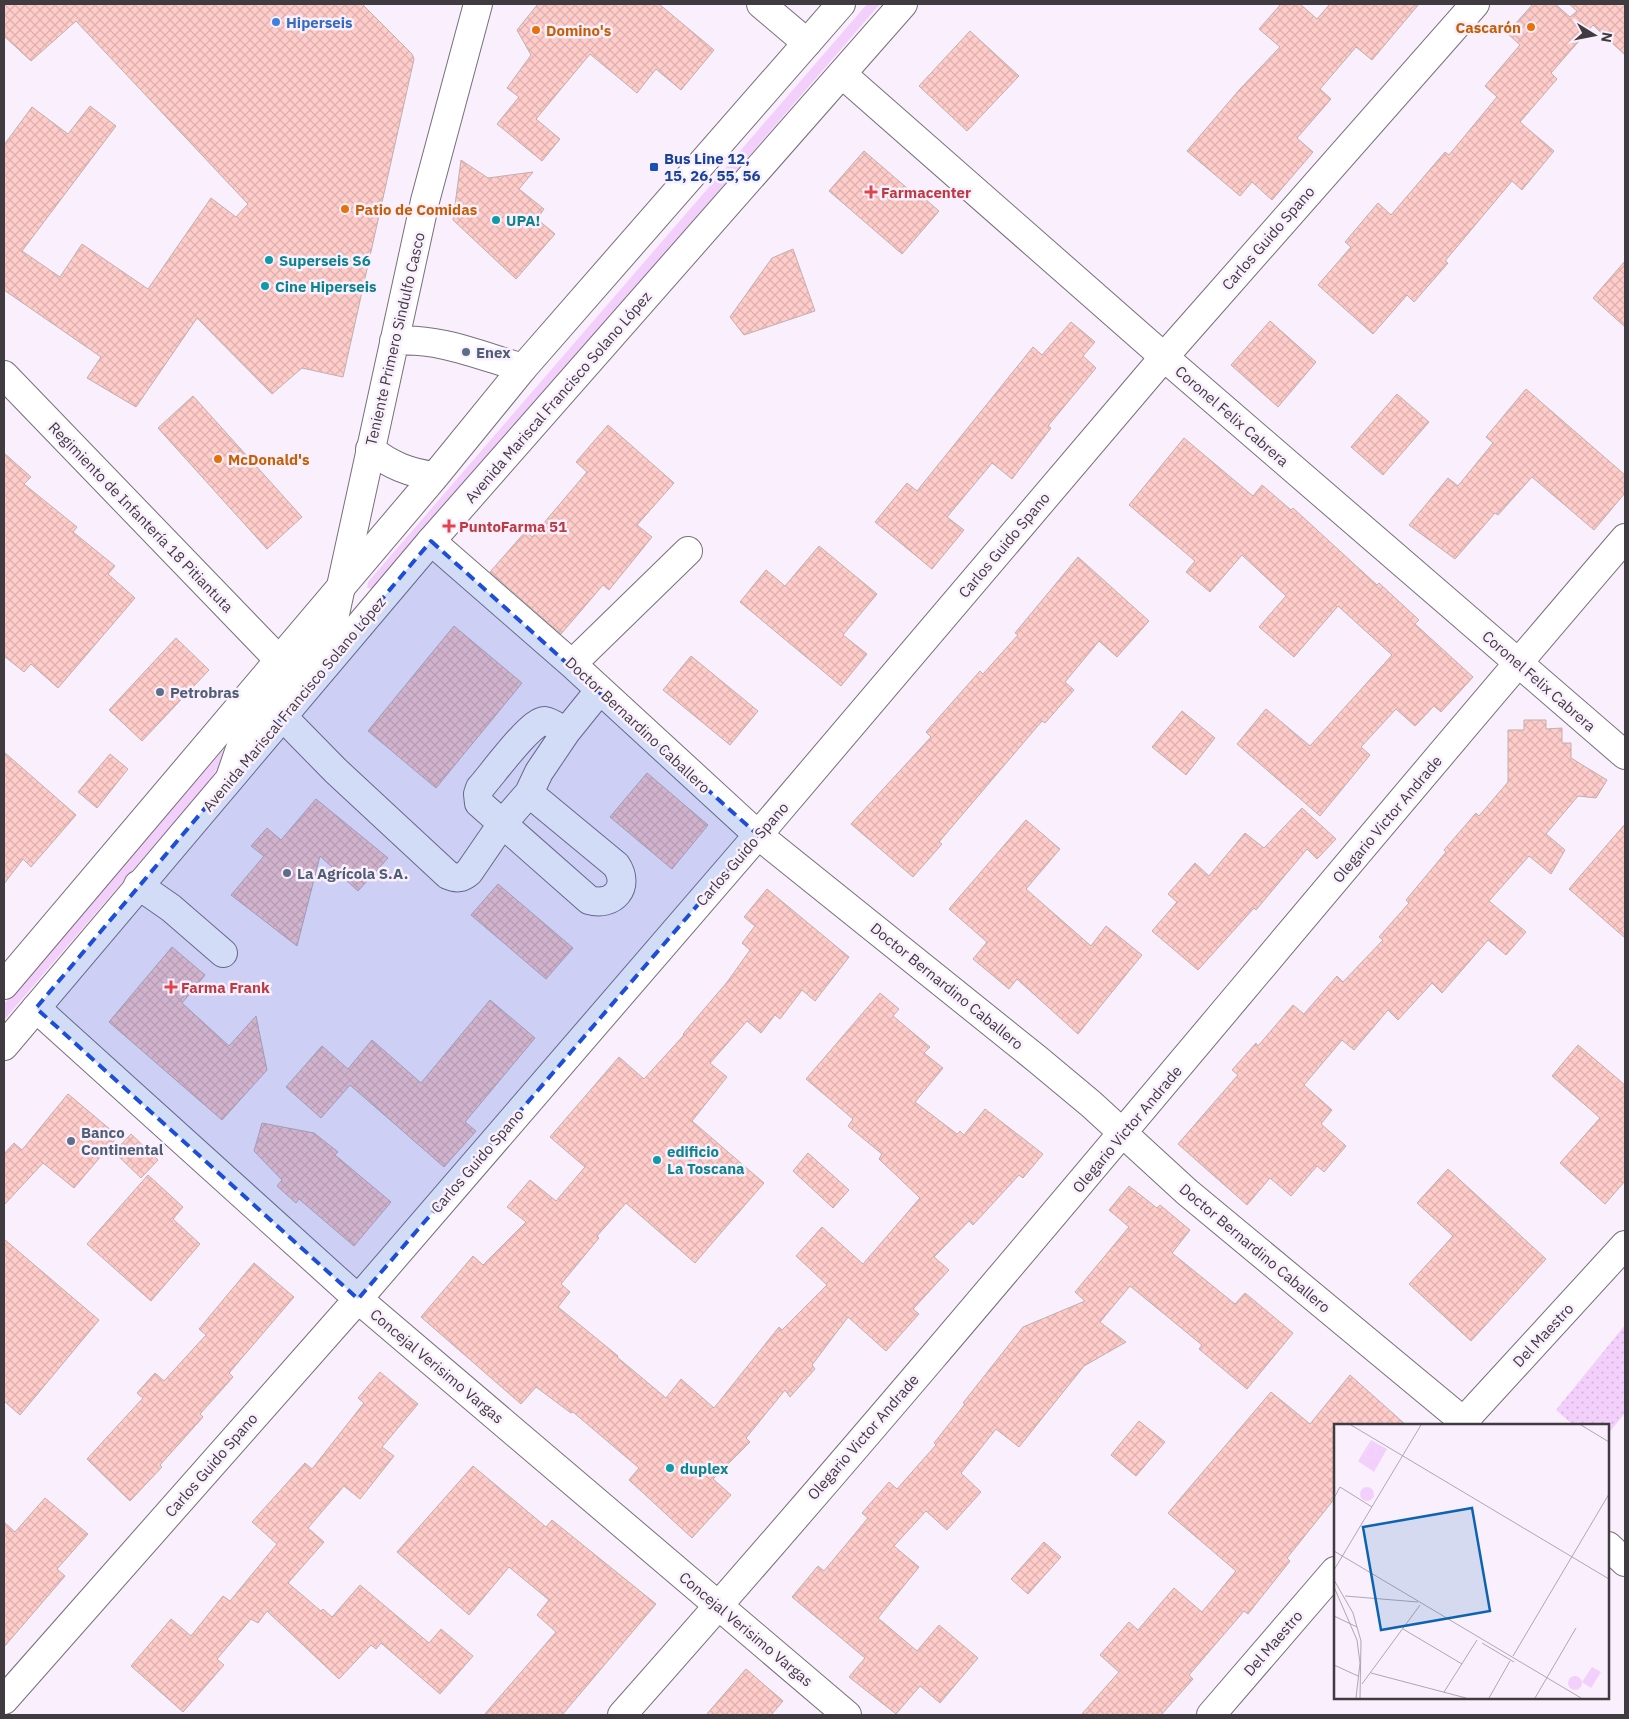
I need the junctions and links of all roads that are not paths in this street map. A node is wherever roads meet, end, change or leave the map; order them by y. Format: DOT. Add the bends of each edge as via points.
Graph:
graph roads {
  1 [pos="478,4"];
  2 [pos="761,4"];
  3 [pos="841,4"];
  4 [pos="903,4"];
  5 [pos="1475,4"];
  6 [pos="806,44"];
  7 [pos="842,74"];
  8 [pos="394,341"];
  9 [pos="1164,357"];
  10 [pos="523,368"];
  11 [pos="4,375"];
  12 [pos="370,449"];
  13 [pos="435,476"];
  14 [pos="1625,538"];
  15 [pos="431,541"];
  16 [pos="688,551"];
  17 [pos="339,590"];
  18 [pos="278,659"];
  19 [pos="1518,663"];
  20 [pos="572,664"];
  21 [pos="599,691"];
  22 [pos="283,717"];
  23 [pos="566,732"];
  24 [pos="1625,755"];
  25 [pos="228,782"];
  26 [pos="529,793"];
  27 [pos="502,824"];
  28 [pos="758,835"];
  29 [pos="138,884"];
  30 [pos="223,953"];
  31 [pos="4,985"];
  32 [pos="36,1008"];
  33 [pos="4,1046"];
  34 [pos="1123,1134"];
  35 [pos="1622,1256"];
  36 [pos="358,1299"];
  37 [pos="1464,1424"];
  38 [pos="1609,1547"];
  39 [pos="1625,1562"];
  40 [pos="1334,1571"];
  41 [pos="718,1606"];
  42 [pos="4,1700"];
  43 [pos="622,1715"];
  44 [pos="847,1715"];
  45 [pos="1211,1715"];
  1 -- 8 [label="main road, Teniente Primero Sindulfo Casco" via="425,201"];
  2 -- 6 [label="main road"];
  3 -- 6 [label="main road"];
  4 -- 7 [label="main road, Avenida Mariscal Francisco Solano López"];
  5 -- 9 [label="main road, Carlos Guido Spano"];
  6 -- 10 [label="main road"];
  7 -- 9 [label="main road, Coronel Felix Cabrera"];
  7 -- 15 [label="main road, Avenida Mariscal Francisco Solano López"];
  8 -- 10 [label="main road" via="432,342"];
  8 -- 12 [label="main road, Teniente Primero Sindulfo Casco"];
  9 -- 19 [label="main road, Coronel Felix Cabrera"];
  9 -- 28 [label="main road, Carlos Guido Spano"];
  10 -- 13 [label="main road"];
  11 -- 18 [label="main road, Regimiento de Infantería 18 Pitiantuta"];
  12 -- 13 [label="main road" via="388,463 415,474"];
  12 -- 17 [label="main road, Teniente Primero Sindulfo Casco"];
  13 -- 17 [label="main road"];
  14 -- 19 [label="main road, Olegario Victor Andrade"];
  15 -- 20 [label="main road, Doctor Bernardino Caballero"];
  15 -- 22 [label="main road, Avenida Mariscal Francisco Solano López"];
  16 -- 20 [label="main road"];
  17 -- 18 [label="main road"];
  17 -- 25 [label="main road, Teniente Primero Sindulfo Casco" via="330,637 244,737"];
  18 -- 31 [label="main road"];
  19 -- 24 [label="main road, Coronel Felix Cabrera"];
  19 -- 34 [label="main road, Olegario Victor Andrade"];
  20 -- 21 [label="main road, Doctor Bernardino Caballero"];
  21 -- 23 [label="main road"];
  21 -- 28 [label="main road, Doctor Bernardino Caballero"];
  22 -- 25 [label="main road, Avenida Mariscal Francisco Solano López"];
  22 -- 27 [label="main road" via="448,875 463,877 469,872"];
  23 -- 26 [label="main road"];
  23 -- 27 [label="main road" via="544,720 537,722 480,788 479,803"];
  25 -- 29 [label="main road, Avenida Mariscal Francisco Solano López"];
  26 -- 27 [label="main road"];
  26 -- 27 [label="main road" via="616,865 621,872 618,893 611,900 599,903 589,900"];
  28 -- 34 [label="main road, Doctor Bernardino Caballero" via="1037,1059"];
  28 -- 36 [label="main road, Carlos Guido Spano"];
  29 -- 30 [label="main road"];
  29 -- 32 [label="main road, Avenida Mariscal Francisco Solano López"];
  32 -- 33 [label="main road, Avenida Mariscal Francisco Solano López"];
  32 -- 36 [label="main road, Concejal Verisimo Vargas"];
  34 -- 37 [label="main road, Doctor Bernardino Caballero" via="1187,1192"];
  34 -- 41 [label="main road, Olegario Victor Andrade"];
  35 -- 37 [label="main road, Del Maestro"];
  36 -- 41 [label="main road, Concejal Verisimo Vargas"];
  36 -- 42 [label="main road, Carlos Guido Spano"];
  38 -- 39 [label="main road"];
  40 -- 45 [label="main road, Del Maestro"];
  41 -- 43 [label="main road, Olegario Victor Andrade"];
  41 -- 44 [label="main road, Concejal Verisimo Vargas"];
}
